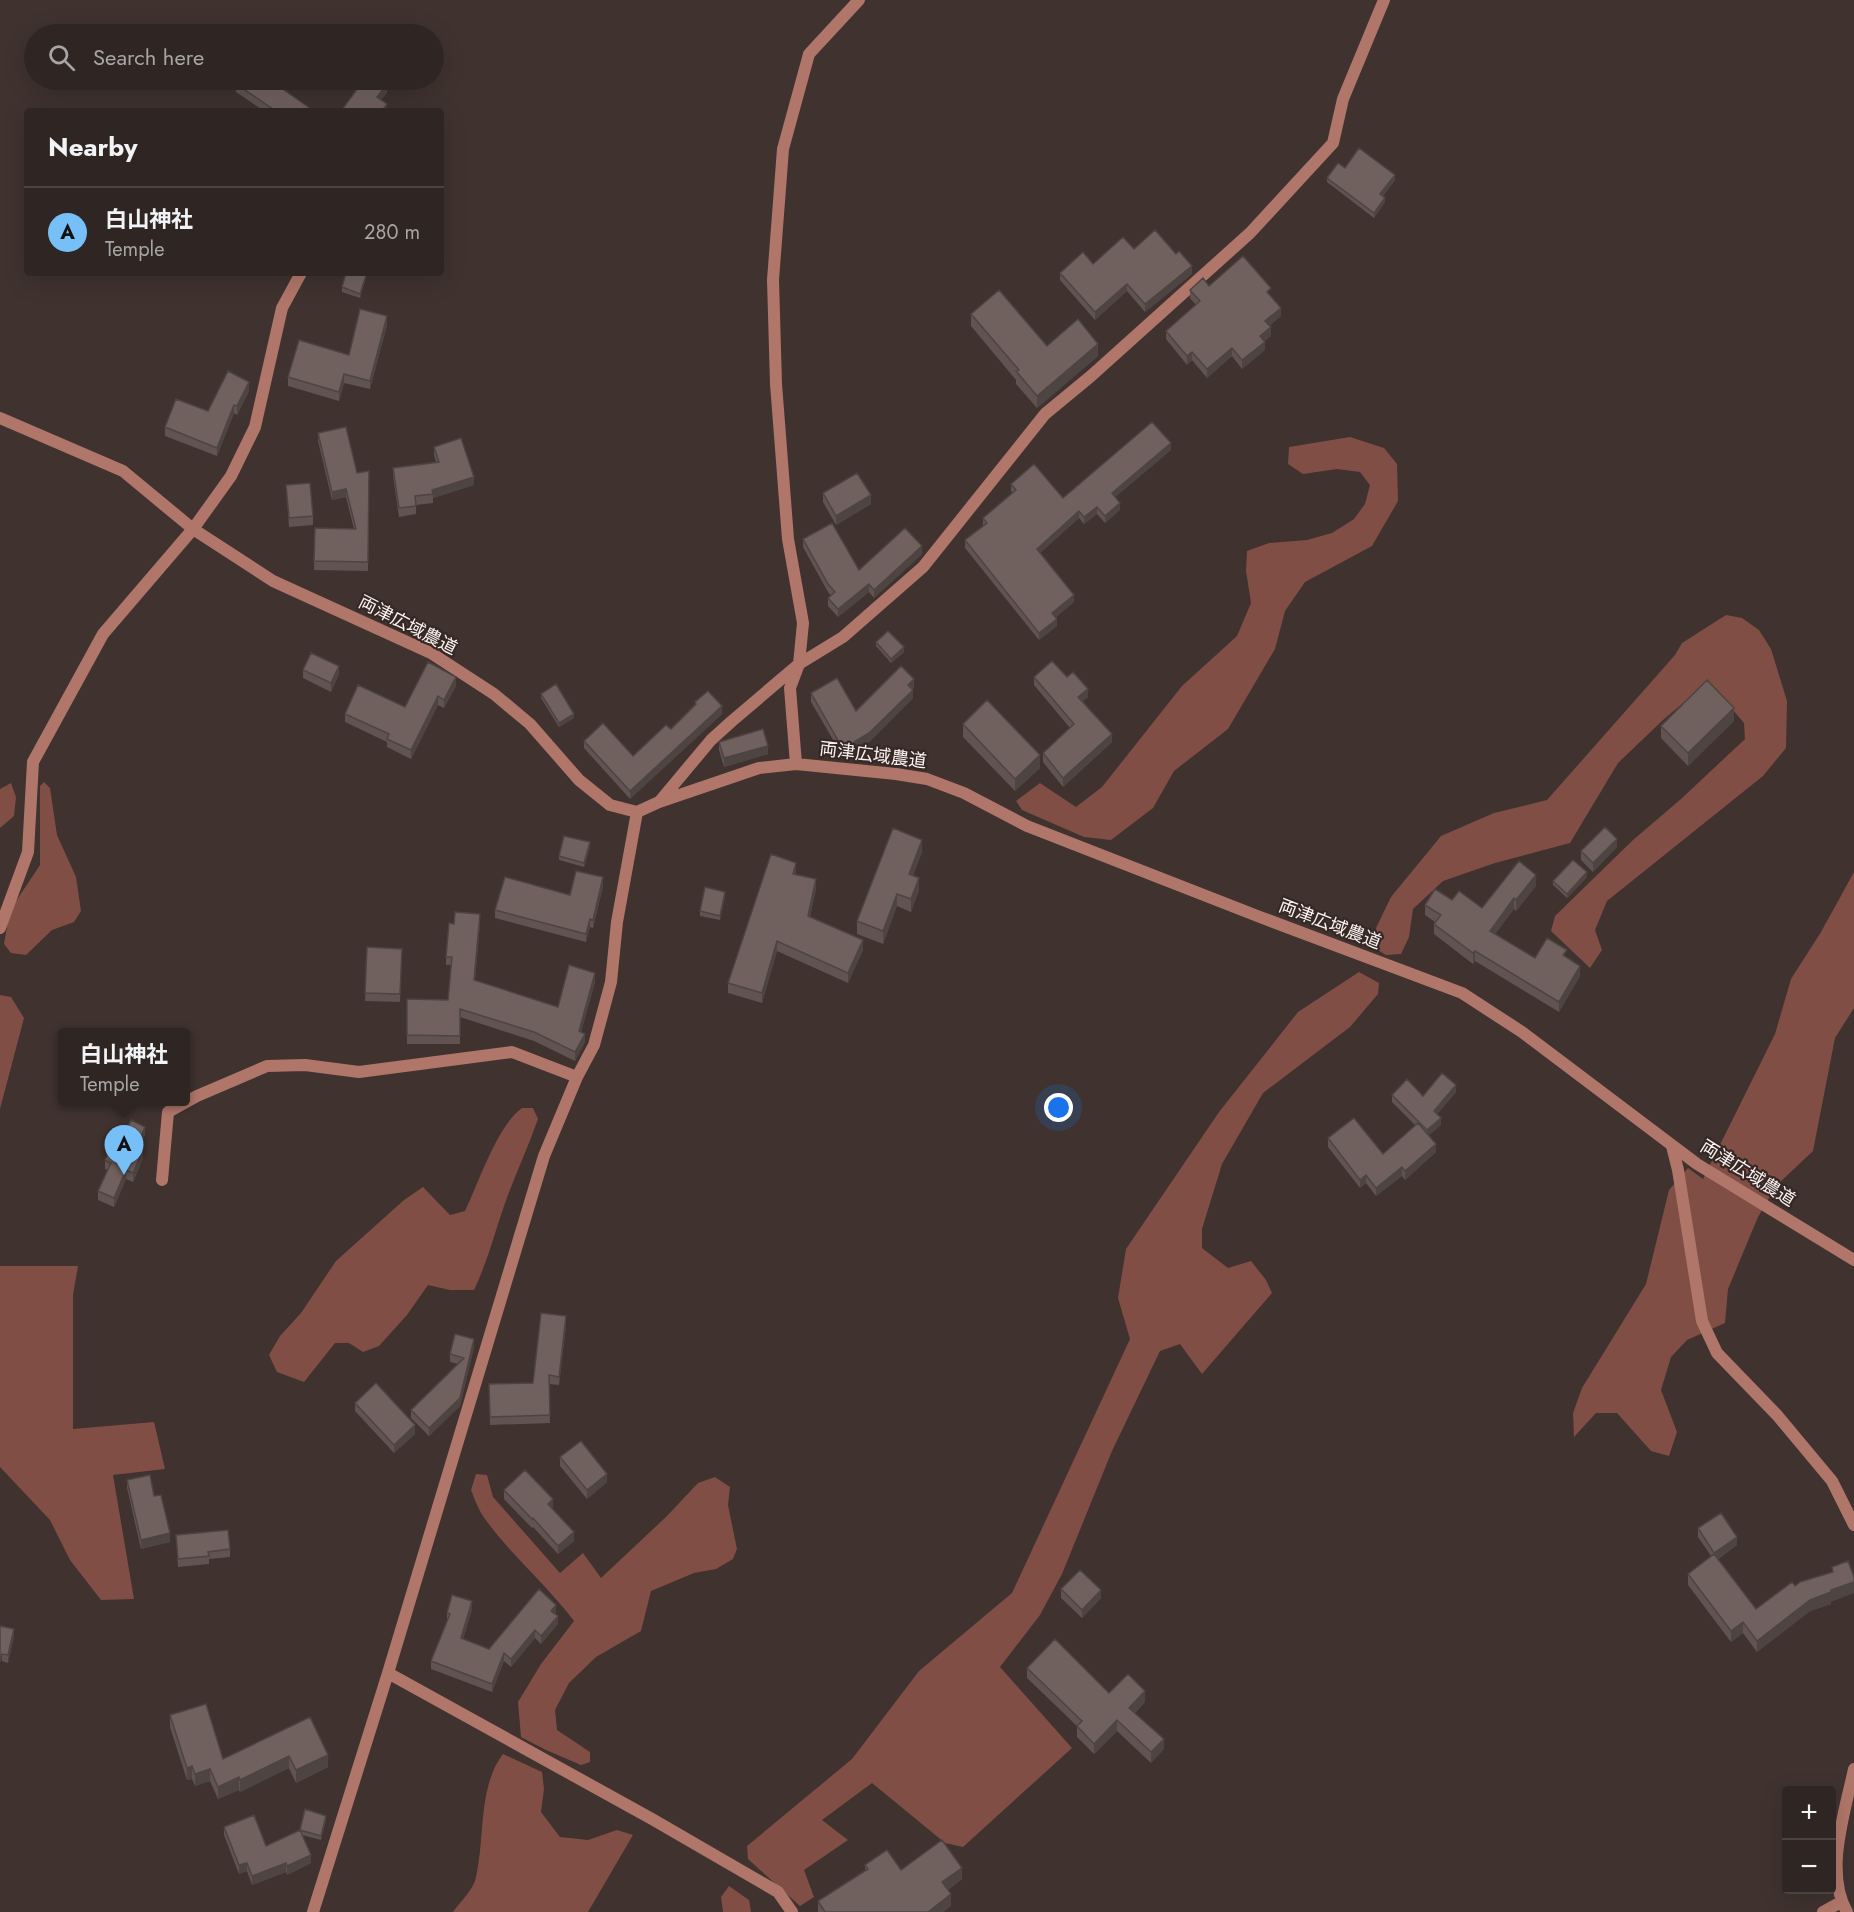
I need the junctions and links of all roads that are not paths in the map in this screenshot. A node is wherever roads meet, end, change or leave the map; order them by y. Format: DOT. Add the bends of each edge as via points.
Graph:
graph roads {
  1 [pos="859,0"];
  2 [pos="1384,0"];
  3 [pos="299,276"];
  4 [pos="0,418"];
  5 [pos="194,529"];
  6 [pos="799,664"];
  7 [pos="796,764"];
  8 [pos="659,802"];
  9 [pos="637,812"];
  10 [pos="0,928"];
  11 [pos="578,1077"];
  12 [pos="190,1100"];
  13 [pos="179,1106"];
  14 [pos="1672,1146"];
  15 [pos="162,1180"];
  16 [pos="1854,1260"];
  17 [pos="1854,1525"];
  18 [pos="388,1673"];
  19 [pos="1854,1769"];
  20 [pos="1844,1907"];
  21 [pos="313,1912"];
  22 [pos="792,1912"];
  23 [pos="1823,1912"];
  1 -- 6 [label="street" via="809,54 783,149 773,280 776,384 788,539 803,623"];
  2 -- 6 [label="street" via="1343,99 1333,143 1250,233 1045,414 923,567 843,637"];
  3 -- 5 [label="street" via="282,308 255,427 231,476"];
  4 -- 5 [label="street, 両津広域農道" via="123,471"];
  5 -- 9 [label="street, 両津広域農道" via="273,581 431,653 494,694 530,724 579,780 610,805"];
  5 -- 10 [label="street" via="103,633 33,762 28,852"];
  6 -- 7 [label="street" via="790,688"];
  6 -- 8 [label="street" via="711,740"];
  7 -- 8 [label="street, 両津広域農道" via="759,768"];
  7 -- 14 [label="street, 両津広域農道" via="927,779 964,793 1027,826 1462,993 1522,1032"];
  8 -- 9 [label="street, 両津広域農道"];
  9 -- 11 [label="street" via="617,922 611,982 594,1045"];
  11 -- 12 [label="street" via="512,1052 359,1072 305,1065 267,1066"];
  11 -- 18 [label="street" via="544,1156"];
  13 -- 15 [label="street" via="168,1112"];
  14 -- 16 [label="street, 両津広域農道"];
  14 -- 17 [label="street" via="1702,1321 1717,1353 1833,1481"];
  18 -- 21 [label="street"];
  18 -- 22 [label="street" via="778,1892"];
  19 -- 20 [label="street" via="1836,1852"];
  20 -- 23 [label="street"];
}
